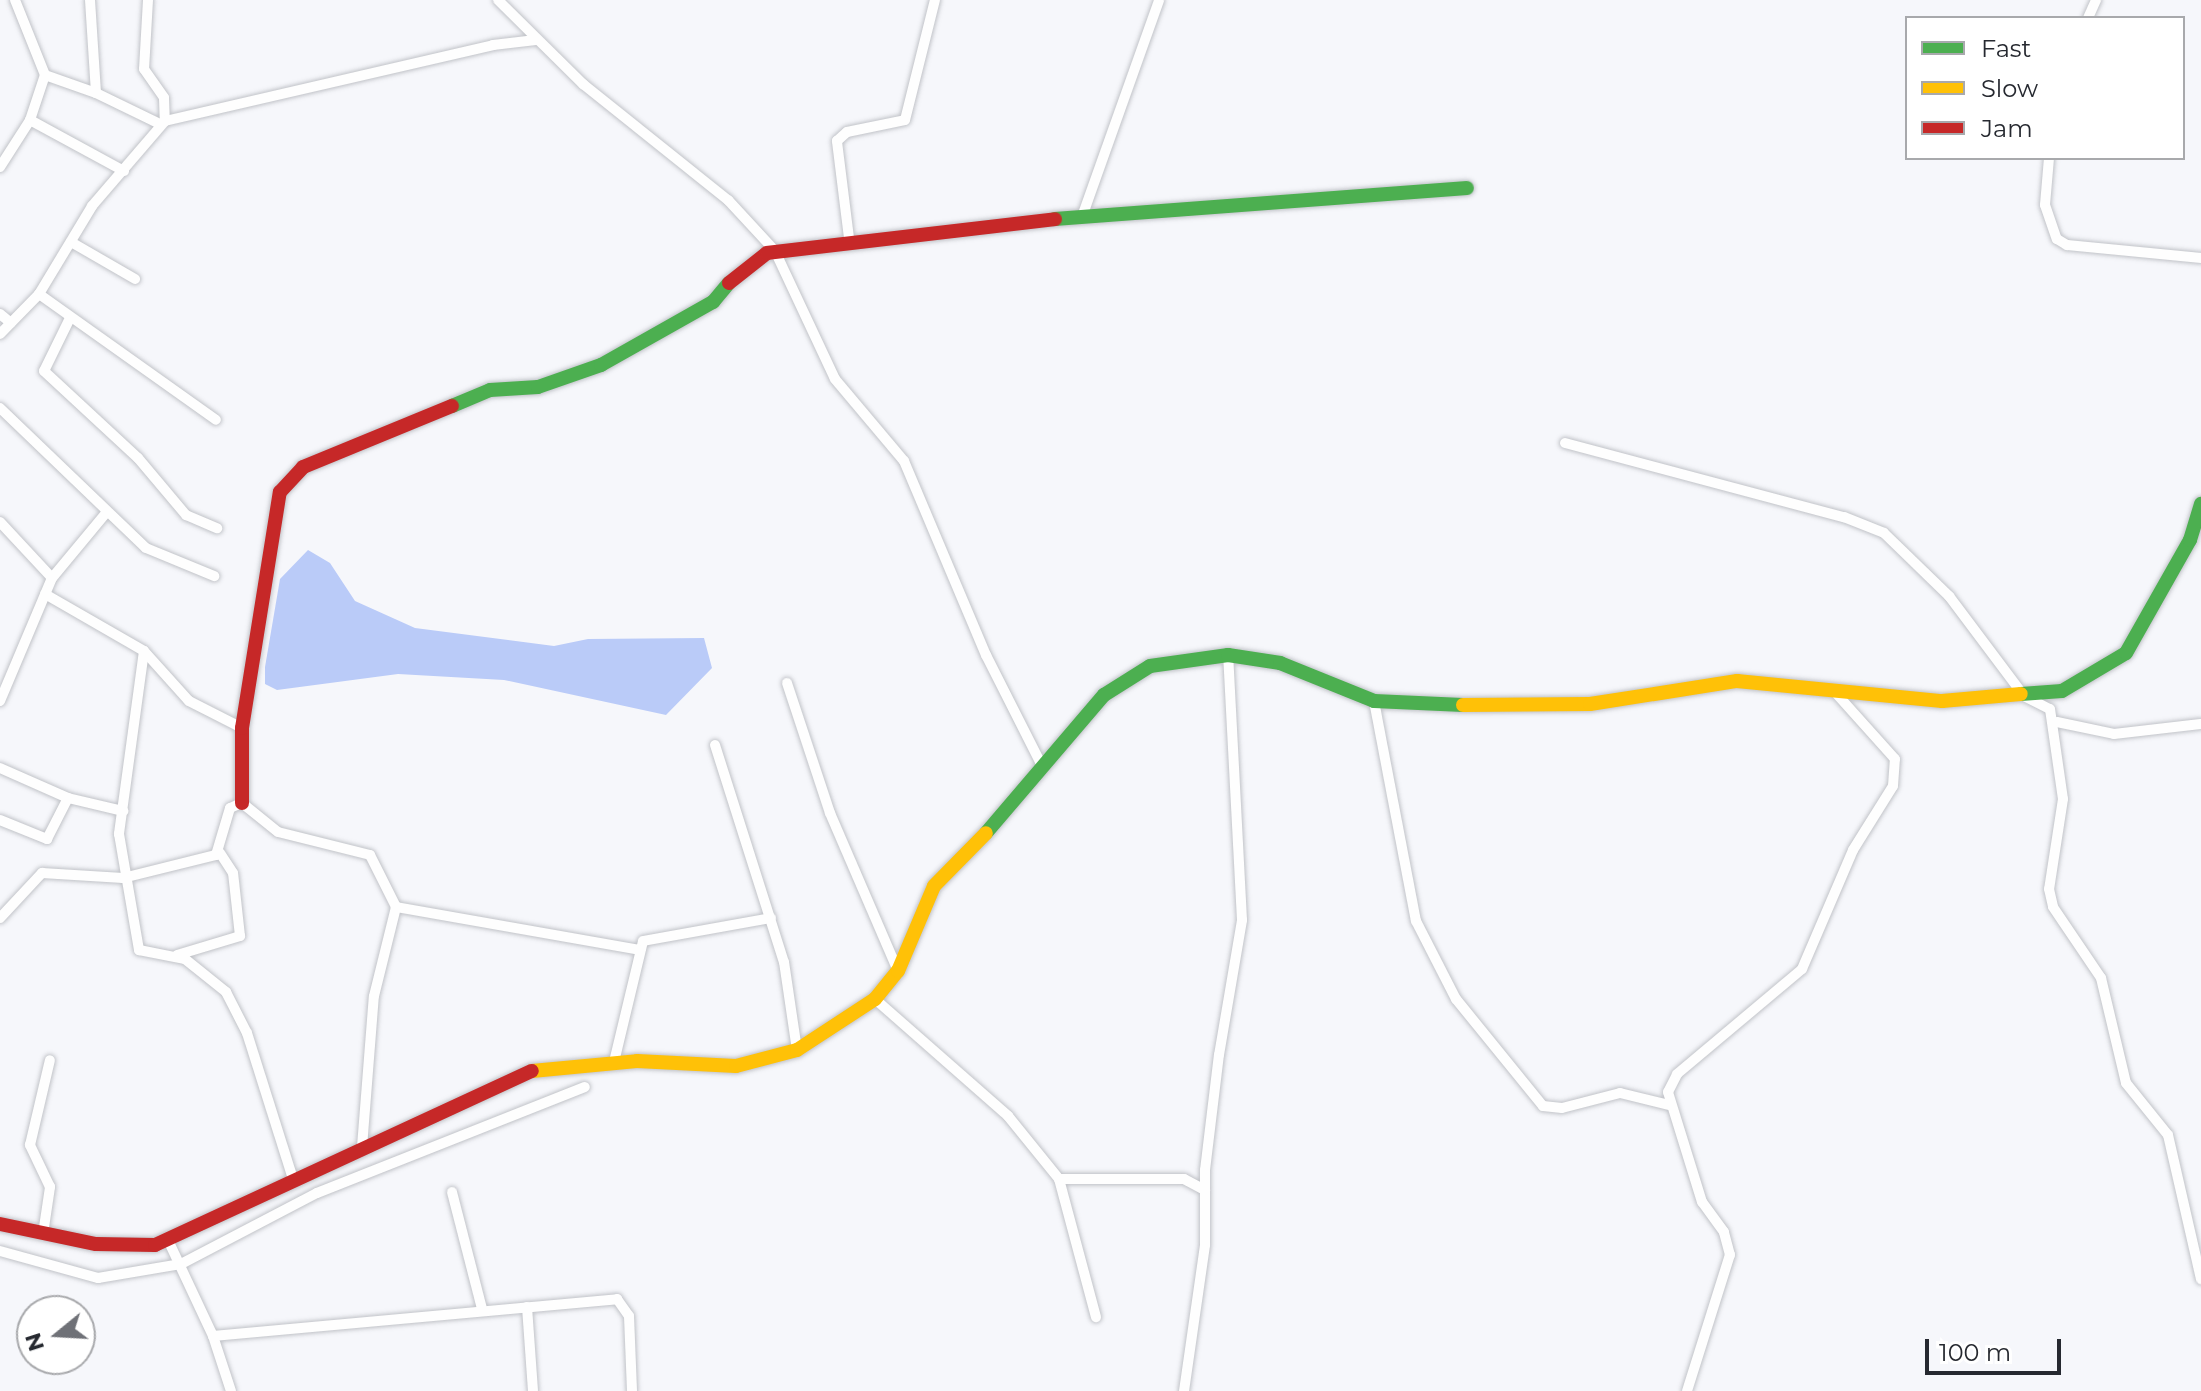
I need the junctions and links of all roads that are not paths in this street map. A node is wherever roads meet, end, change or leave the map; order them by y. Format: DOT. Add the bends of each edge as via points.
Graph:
graph roads {
  1 [pos="15,0"];
  2 [pos="91,0"];
  3 [pos="148,0"];
  4 [pos="498,0"];
  5 [pos="935,0"];
  6 [pos="1159,0"];
  7 [pos="536,40"];
  8 [pos="45,75"];
  9 [pos="96,93"];
  10 [pos="30,120"];
  11 [pos="162,122"];
  12 [pos="2049,160"];
  13 [pos="0,167"];
  14 [pos="124,171"];
  15 [pos="1467,188"];
  16 [pos="1083,214"];
  17 [pos="849,238"];
  18 [pos="71,242"];
  19 [pos="775,251"];
  20 [pos="2201,258"];
  21 [pos="135,279"];
  22 [pos="39,294"];
  23 [pos="0,314"];
  24 [pos="70,318"];
  25 [pos="11,323"];
  26 [pos="0,334"];
  27 [pos="0,408"];
  28 [pos="216,420"];
  29 [pos="1565,443"];
  30 [pos="2201,504"];
  31 [pos="106,513"];
  32 [pos="0,522"];
  33 [pos="217,528"];
  34 [pos="214,576"];
  35 [pos="52,578"];
  36 [pos="45,594"];
  37 [pos="144,651"];
  38 [pos="1228,655"];
  39 [pos="787,683"];
  40 [pos="1834,691"];
  41 [pos="2024,696"];
  42 [pos="0,701"];
  43 [pos="1374,701"];
  44 [pos="2057,722"];
  45 [pos="2200,724"];
  46 [pos="242,728"];
  47 [pos="715,745"];
  48 [pos="0,768"];
  49 [pos="1043,768"];
  50 [pos="68,798"];
  51 [pos="242,803"];
  52 [pos="123,811"];
  53 [pos="0,820"];
  54 [pos="220,853"];
  55 [pos="123,878"];
  56 [pos="396,907"];
  57 [pos="0,918"];
  58 [pos="771,918"];
  59 [pos="640,950"];
  60 [pos="177,955"];
  61 [pos="898,971"];
  62 [pos="875,999"];
  63 [pos="797,1050"];
  64 [pos="50,1060"];
  65 [pos="614,1062"];
  66 [pos="585,1087"];
  67 [pos="1669,1105"];
  68 [pos="362,1147"];
  69 [pos="293,1179"];
  70 [pos="1059,1179"];
  71 [pos="1205,1190"];
  72 [pos="452,1192"];
  73 [pos="0,1224"];
  74 [pos="43,1234"];
  75 [pos="168,1240"];
  76 [pos="0,1251"];
  77 [pos="181,1264"];
  78 [pos="2201,1279"];
  79 [pos="527,1307"];
  80 [pos="482,1309"];
  81 [pos="1096,1317"];
  82 [pos="213,1336"];
  83 [pos="231,1391"];
  84 [pos="533,1391"];
  85 [pos="632,1391"];
  86 [pos="1184,1391"];
  87 [pos="1687,1391"];
  1 -- 8 [label="street"];
  2 -- 9 [label="street"];
  3 -- 11 [label="street" via="144,69 164,98"];
  4 -- 7 [label="street"];
  5 -- 17 [label="street" via="905,120 847,132 837,141"];
  6 -- 16 [label="street"];
  7 -- 11 [label="street"];
  7 -- 19 [label="street" via="728,200"];
  8 -- 9 [label="street"];
  8 -- 10 [label="street"];
  9 -- 11 [label="street"];
  10 -- 13 [label="street"];
  10 -- 14 [label="street"];
  11 -- 14 [label="street"];
  12 -- 20 [label="street" via="2051,235 2067,245"];
  14 -- 18 [label="street" via="92,206"];
  15 -- 16 [label="street"];
  16 -- 17 [label="street"];
  17 -- 19 [label="street"];
  18 -- 21 [label="street"];
  18 -- 22 [label="street"];
  19 -- 46 [label="street" via="744,267 713,302 601,365 538,387 490,390 293,473 280,492"];
  19 -- 49 [label="street" via="835,379 904,461 986,655"];
  22 -- 24 [label="street"];
  22 -- 25 [label="street"];
  23 -- 25 [label="street"];
  24 -- 28 [label="street"];
  24 -- 33 [label="street" via="44,371 138,458 186,515"];
  25 -- 26 [label="street"];
  27 -- 31 [label="street"];
  29 -- 41 [label="street" via="1844,517 1884,533 1949,596"];
  30 -- 41 [label="street" via="2190,540 2126,653 2091,679"];
  31 -- 34 [label="street" via="165,560"];
  31 -- 35 [label="street"];
  32 -- 35 [label="street"];
  35 -- 36 [label="street"];
  36 -- 37 [label="street"];
  36 -- 42 [label="street"];
  37 -- 46 [label="street" via="189,701"];
  37 -- 52 [label="street"];
  38 -- 43 [label="street" via="1280,663"];
  38 -- 49 [label="street" via="1135,672 1090,709"];
  38 -- 71 [label="street" via="1242,920"];
  39 -- 61 [label="street" via="830,813"];
  40 -- 41 [label="street" via="1942,701"];
  40 -- 43 [label="street" via="1737,681 1590,704"];
  40 -- 67 [label="street" via="1895,759 1893,786 1853,850 1802,969 1677,1074"];
  41 -- 44 [label="street" via="2043,701"];
  43 -- 67 [label="street" via="1416,921 1456,999 1543,1106 1562,1108 1620,1093"];
  44 -- 45 [label="street" via="2114,734"];
  44 -- 78 [label="street" via="2063,799 2049,889 2053,907 2101,978 2126,1083 2168,1135"];
  46 -- 51 [label="street"];
  47 -- 58 [label="street"];
  48 -- 50 [label="street"];
  49 -- 61 [label="street" via="934,886"];
  50 -- 52 [label="street"];
  50 -- 53 [label="street" via="47,839"];
  51 -- 54 [label="street" via="228,814"];
  51 -- 56 [label="street" via="278,832 370,855"];
  52 -- 55 [label="street"];
  54 -- 55 [label="street"];
  54 -- 60 [label="street" via="233,873 240,936"];
  55 -- 57 [label="street" via="42,873"];
  55 -- 60 [label="street" via="142,955"];
  56 -- 59 [label="street"];
  56 -- 68 [label="street" via="374,996"];
  58 -- 59 [label="street" via="650,936"];
  58 -- 63 [label="street"];
  59 -- 65 [label="street"];
  60 -- 69 [label="street" via="226,992 236,1009"];
  61 -- 62 [label="street"];
  62 -- 63 [label="street"];
  62 -- 70 [label="street" via="1008,1116"];
  63 -- 65 [label="street" via="736,1066"];
  64 -- 74 [label="street" via="30,1145 50,1187"];
  65 -- 68 [label="street" via="535,1070"];
  66 -- 77 [label="street" via="317,1193"];
  67 -- 87 [label="street" via="1702,1202 1724,1232 1730,1255"];
  68 -- 69 [label="street"];
  69 -- 75 [label="street"];
  70 -- 71 [label="street" via="1184,1179"];
  70 -- 81 [label="street"];
  71 -- 86 [label="street" via="1205,1245"];
  72 -- 80 [label="street"];
  73 -- 74 [label="street"];
  74 -- 75 [label="street" via="142,1247"];
  75 -- 77 [label="street"];
  76 -- 77 [label="street" via="98,1278"];
  77 -- 82 [label="street"];
  79 -- 80 [label="street"];
  79 -- 84 [label="street"];
  79 -- 85 [label="street" via="601,1297 623,1303"];
  80 -- 82 [label="street"];
  82 -- 83 [label="street"];
}
